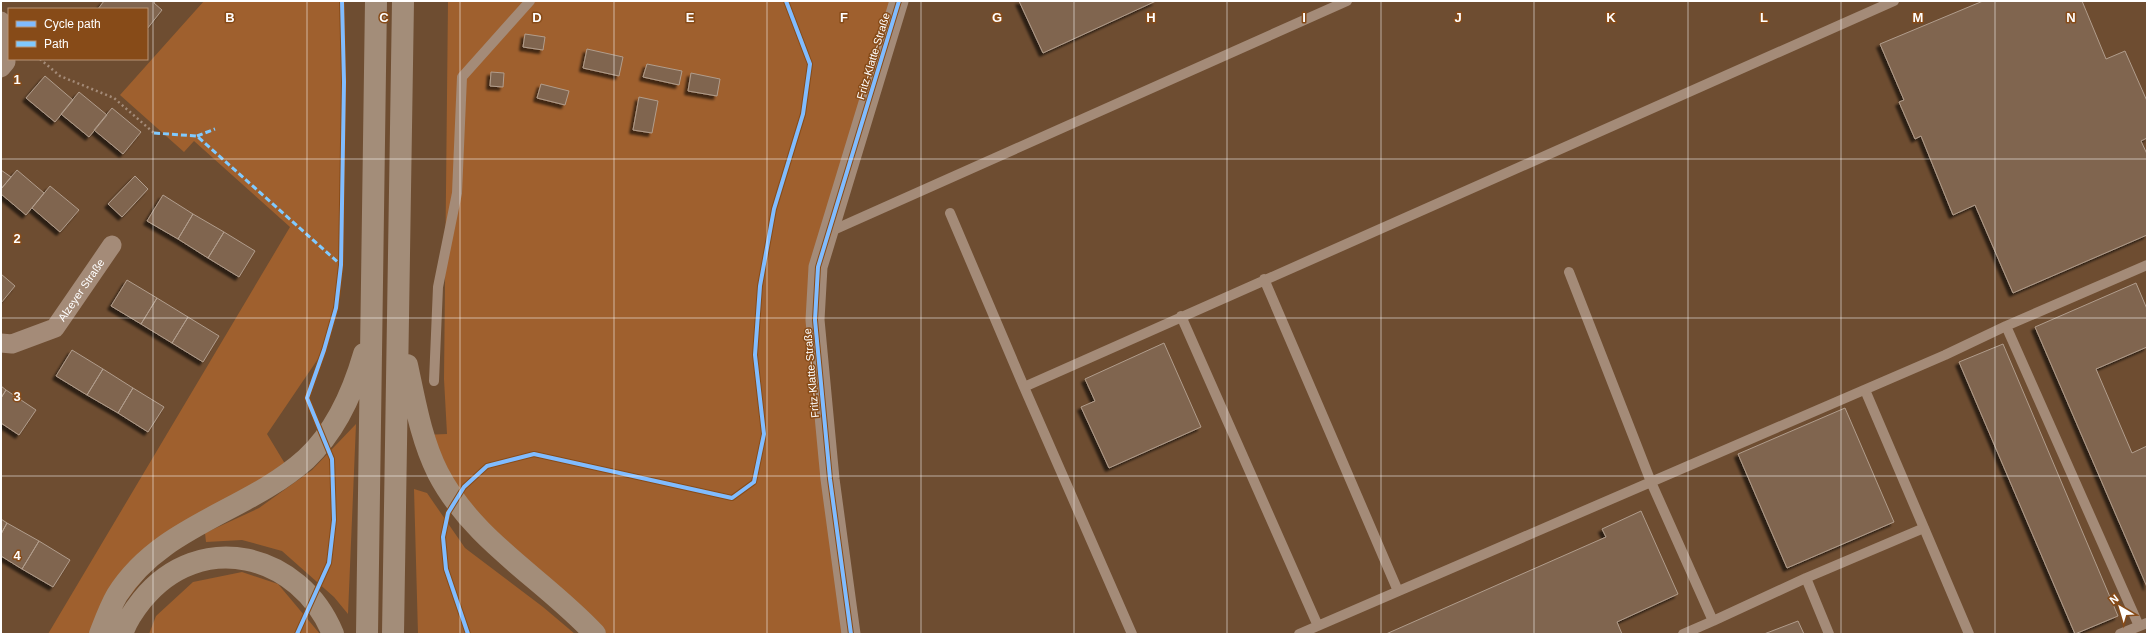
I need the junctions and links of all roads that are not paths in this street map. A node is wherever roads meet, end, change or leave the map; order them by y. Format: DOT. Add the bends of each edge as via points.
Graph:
graph roads {
  1 [pos="376,1"];
  2 [pos="403,1"];
  3 [pos="530,1"];
  4 [pos="899,1"];
  5 [pos="1347,1"];
  6 [pos="1894,1"];
  7 [pos="3,25"];
  8 [pos="1,68"];
  9 [pos="950,213"];
  10 [pos="829,232"];
  11 [pos="112,245"];
  12 [pos="2147,265"];
  13 [pos="1568,272"];
  14 [pos="1264,279"];
  15 [pos="1181,316"];
  16 [pos="399,323"];
  17 [pos="2006,326"];
  18 [pos="372,328"];
  19 [pos="1,343"];
  20 [pos="434,381"];
  21 [pos="1024,387"];
  22 [pos="1865,390"];
  23 [pos="1651,482"];
  24 [pos="1924,528"];
  25 [pos="1806,578"];
  26 [pos="1398,591"];
  27 [pos="1713,621"];
  28 [pos="2143,624"];
  29 [pos="1318,626"];
  30 [pos="100,634"];
  31 [pos="122,634"];
  32 [pos="333,634"];
  33 [pos="367,634"];
  34 [pos="393,634"];
  35 [pos="595,634"];
  36 [pos="851,634"];
  37 [pos="1132,634"];
  38 [pos="1299,634"];
  39 [pos="1683,634"];
  40 [pos="1829,634"];
  41 [pos="1970,634"];
  42 [pos="2120,634"];
  1 -- 18 [label="highway"];
  2 -- 16 [label="highway"];
  3 -- 20 [label="lane" via="462,77 457,193 438,287"];
  4 -- 10 [label="street, Fritz-Klatte-Straße"];
  5 -- 10 [label="lane"];
  6 -- 14 [label="lane"];
  7 -- 8 [label="street" via="6,62"];
  9 -- 21 [label="lane"];
  10 -- 36 [label="street, Fritz-Klatte-Straße" via="818,267 815,320 830,479"];
  11 -- 19 [label="street, Alzeyer Straße" via="55,328 12,344"];
  12 -- 17 [label="lane"];
  13 -- 23 [label="lane"];
  14 -- 15 [label="lane"];
  14 -- 26 [label="lane"];
  15 -- 21 [label="lane"];
  15 -- 29 [label="lane"];
  16 -- 34 [label="highway"];
  16 -- 35 [label="highway" via="422,435 443,481 469,518 488,538 559,598"];
  17 -- 22 [label="lane"];
  17 -- 28 [label="lane"];
  18 -- 30 [label="highway" via="357,378 336,420 319,445 290,472 269,487 197,524 159,549 128,579 116,596"];
  18 -- 33 [label="highway"];
  21 -- 37 [label="lane"];
  22 -- 23 [label="lane"];
  22 -- 24 [label="lane"];
  23 -- 26 [label="lane"];
  23 -- 27 [label="lane"];
  24 -- 25 [label="lane"];
  24 -- 41 [label="lane"];
  25 -- 27 [label="lane"];
  25 -- 40 [label="lane"];
  26 -- 29 [label="lane"];
  27 -- 39 [label="lane"];
  28 -- 42 [label="lane"];
  29 -- 38 [label="lane"];
  31 -- 32 [label="highway" via="135,609 152,588 169,574 210,559 232,558 275,568 294,580 320,609"];
}
